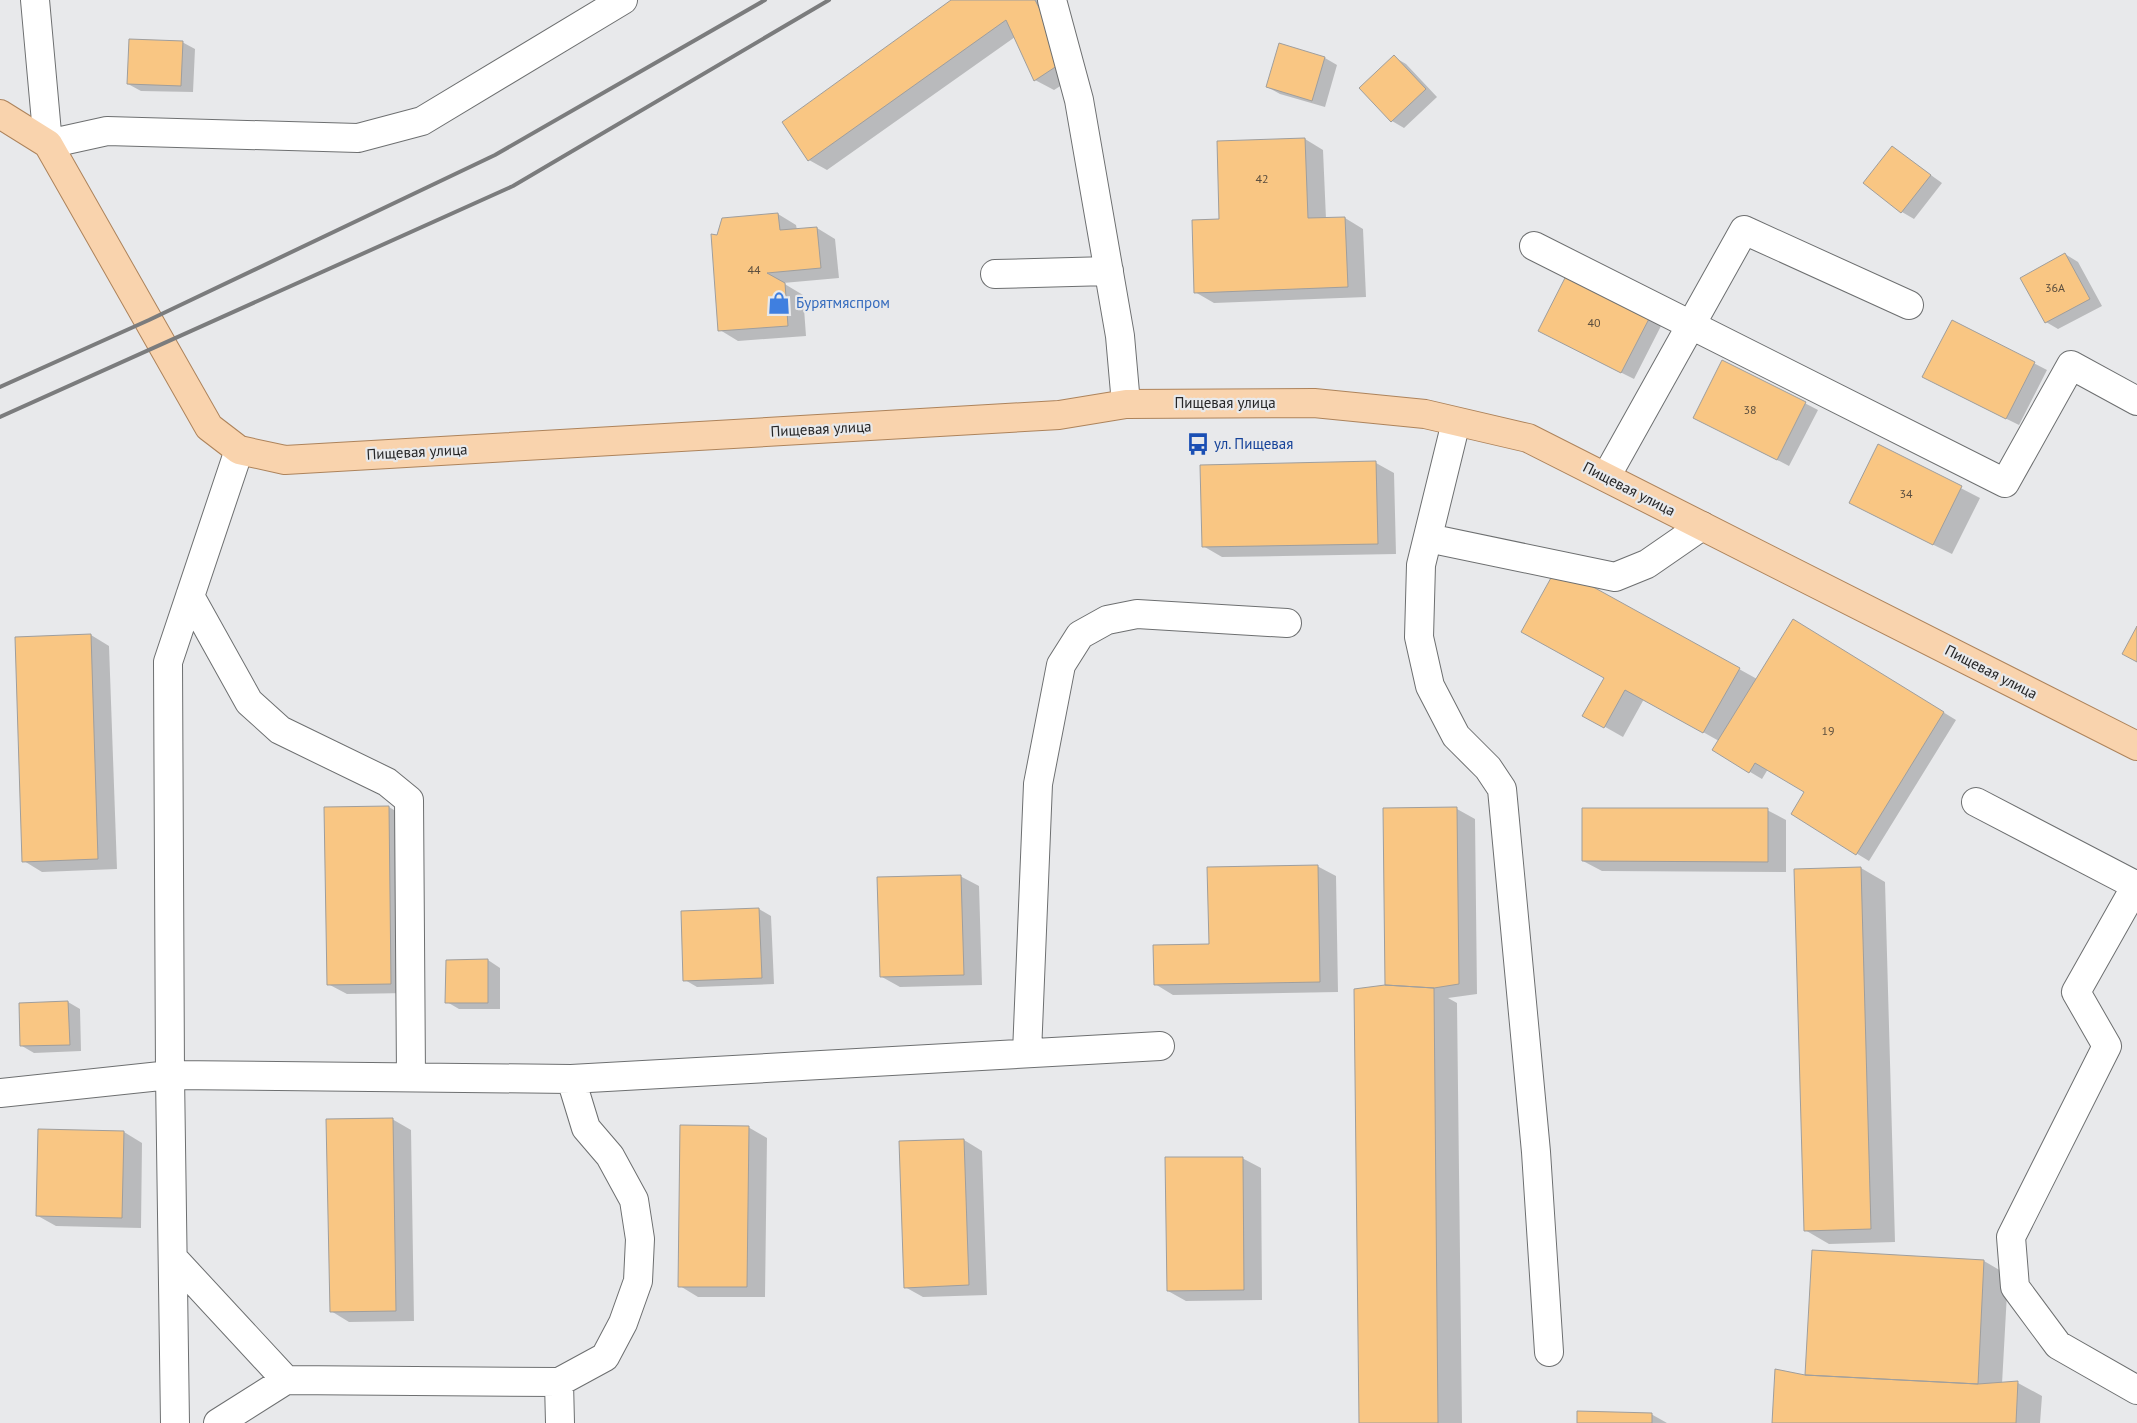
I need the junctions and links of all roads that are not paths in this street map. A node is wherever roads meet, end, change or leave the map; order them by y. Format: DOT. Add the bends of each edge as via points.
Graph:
graph roads {
  1 [pos="35,0"];
  2 [pos="624,0"];
  3 [pos="1052,0"];
  4 [pos="0,114"];
  5 [pos="48,144"];
  6 [pos="1534,246"];
  7 [pos="1108,271"];
  8 [pos="995,274"];
  9 [pos="1909,305"];
  10 [pos="1691,325"];
  11 [pos="2137,402"];
  12 [pos="1126,404"];
  13 [pos="1456,422"];
  14 [pos="239,450"];
  15 [pos="1606,477"];
  16 [pos="1702,526"];
  17 [pos="1428,538"];
  18 [pos="190,596"];
  19 [pos="1287,623"];
  20 [pos="2137,746"];
  21 [pos="1976,802"];
  22 [pos="2137,885"];
  23 [pos="1160,1046"];
  24 [pos="1027,1054"];
  25 [pos="170,1075"];
  26 [pos="411,1078"];
  27 [pos="571,1079"];
  28 [pos="0,1093"];
  29 [pos="173,1258"];
  30 [pos="1549,1352"];
  31 [pos="286,1380"];
  32 [pos="559,1382"];
  33 [pos="2137,1390"];
  34 [pos="175,1423"];
  35 [pos="218,1423"];
  36 [pos="560,1423"];
  1 -- 5 [label="street"];
  2 -- 5 [label="street" via="422,121 358,138 107,131"];
  3 -- 7 [label="street" via="1079,100"];
  4 -- 5 [label="main road"];
  5 -- 14 [label="main road" via="209,427"];
  6 -- 10 [label="street"];
  7 -- 8 [label="street"];
  7 -- 12 [label="street" via="1120,336"];
  9 -- 10 [label="street" via="1744,230"];
  10 -- 11 [label="street" via="2004,483 2071,365"];
  10 -- 15 [label="street"];
  12 -- 13 [label="main road, Пищевая улица" via="1314,403 1425,414"];
  12 -- 14 [label="main road, Пищевая улица" via="1060,415 285,460"];
  13 -- 15 [label="main road, Пищевая улица" via="1528,438"];
  13 -- 17 [label="street"];
  14 -- 18 [label="street"];
  15 -- 16 [label="main road, Пищевая улица"];
  16 -- 17 [label="street" via="1647,564 1615,576"];
  16 -- 20 [label="main road, Пищевая улица"];
  17 -- 30 [label="street" via="1421,566 1419,637 1430,686 1456,736 1488,768 1502,789 1536,1152"];
  18 -- 25 [label="street" via="168,662"];
  18 -- 26 [label="street" via="249,702 280,730 387,782 409,800"];
  19 -- 24 [label="street" via="1137,614 1107,620 1080,635 1061,665 1038,784"];
  21 -- 22 [label="street"];
  22 -- 33 [label="street" via="2076,992 2107,1046 2011,1236 2015,1287 2058,1346"];
  23 -- 24 [label="street"];
  24 -- 27 [label="street"];
  25 -- 26 [label="street"];
  25 -- 28 [label="street"];
  25 -- 29 [label="street"];
  26 -- 27 [label="street"];
  27 -- 32 [label="street" via="586,1128 610,1156 634,1200 640,1239 638,1281 605,1357"];
  29 -- 31 [label="street"];
  29 -- 34 [label="street"];
  31 -- 32 [label="street"];
  31 -- 35 [label="street"];
  32 -- 36 [label="street"];
}
